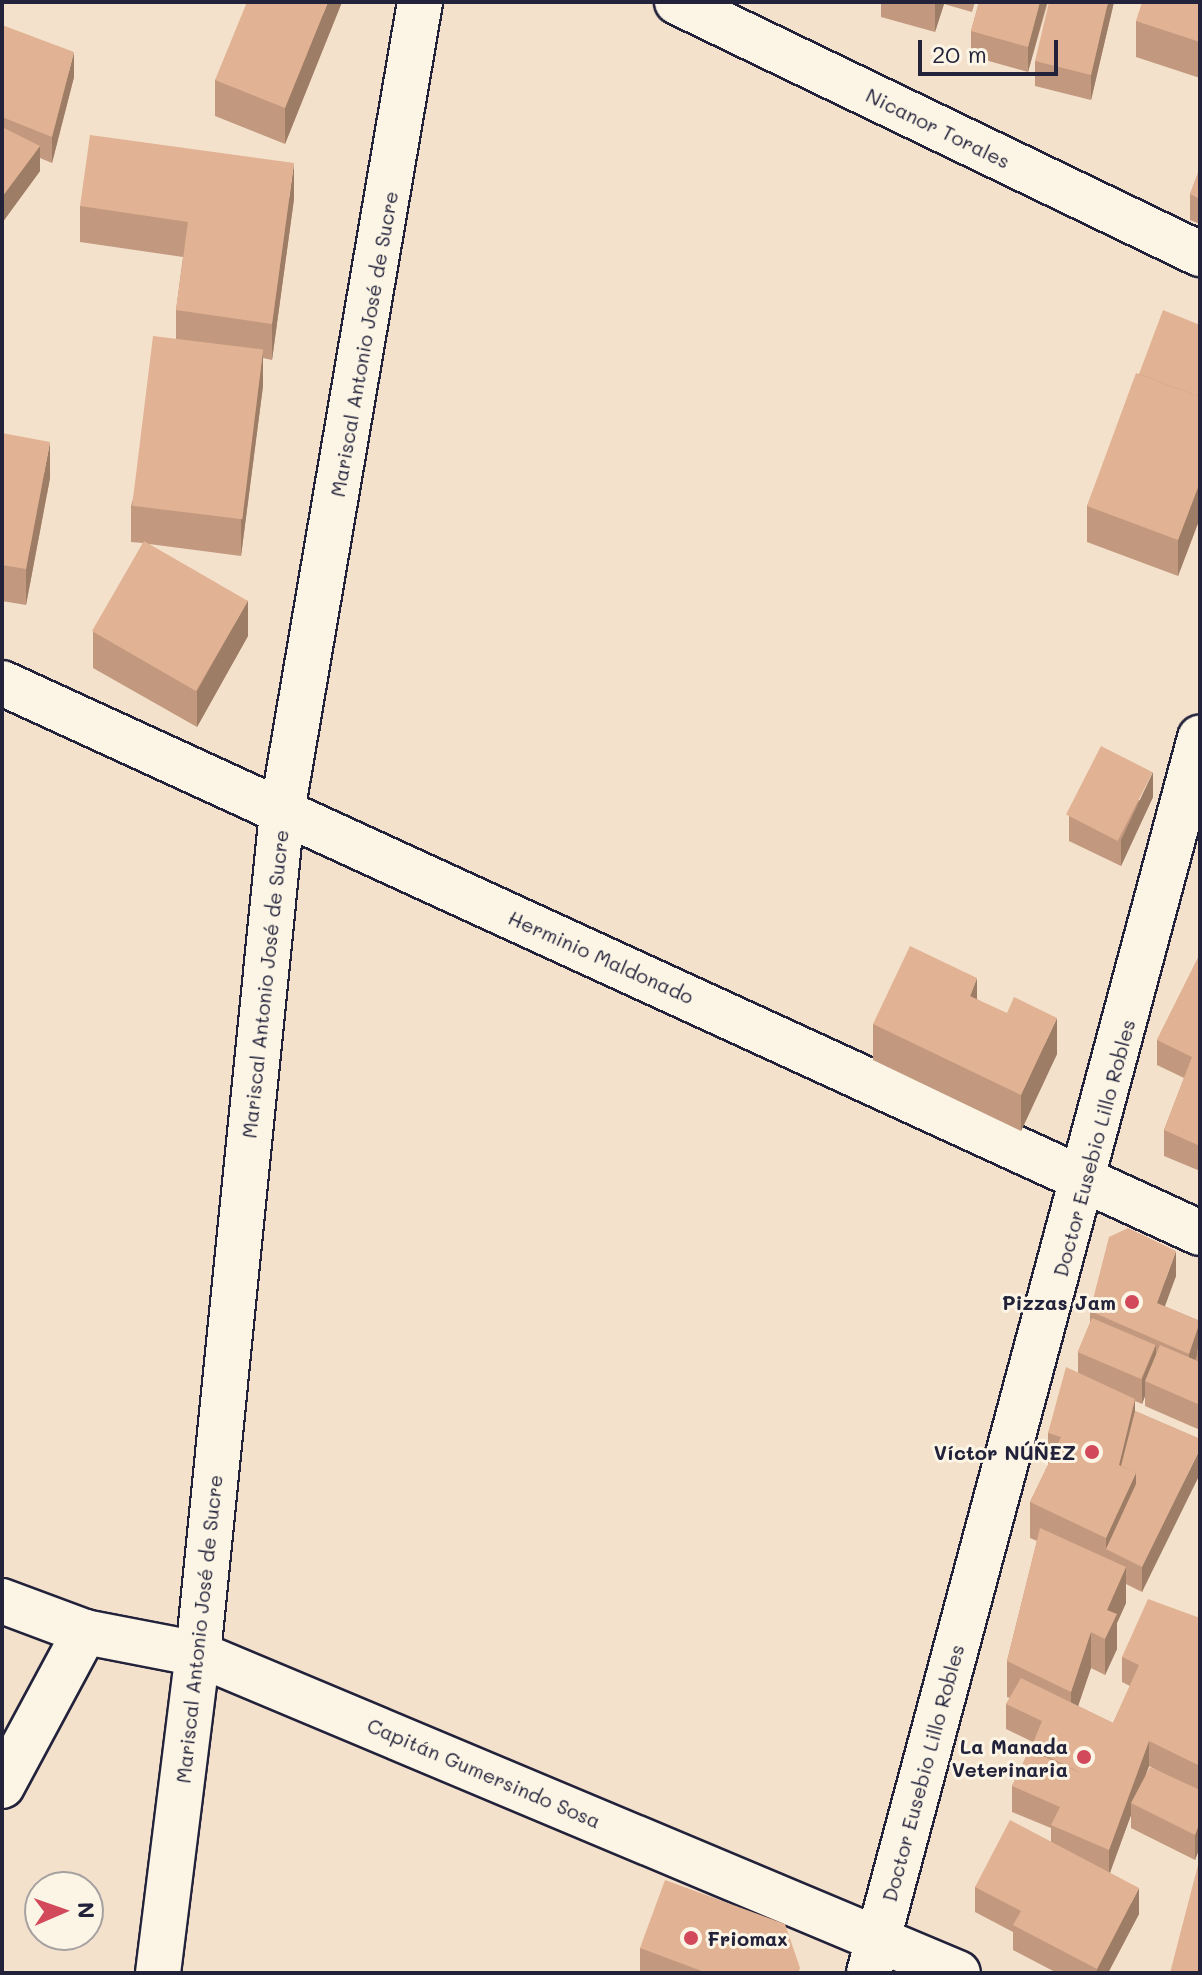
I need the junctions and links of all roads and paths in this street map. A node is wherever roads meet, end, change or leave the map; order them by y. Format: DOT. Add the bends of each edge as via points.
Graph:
graph roads {
  1 [pos="420,2"];
  2 [pos="677,2"];
  3 [pos="1200,254"];
  4 [pos="2,683"];
  5 [pos="1200,738"];
  6 [pos="282,812"];
  7 [pos="1087,1179"];
  8 [pos="1200,1233"];
  9 [pos="2,1601"];
  10 [pos="85,1632"];
  11 [pos="198,1654"];
  12 [pos="2,1786"];
  13 [pos="873,1955"];
  14 [pos="158,1973"];
  15 [pos="958,1973"];
  1 -- 6 [label="street, Mariscal Antonio José de Sucre"];
  2 -- 3 [label="street, Nicanor Torales"];
  4 -- 6 [label="street, Herminio Maldonado"];
  5 -- 7 [label="street, Doctor Eusebio Lillo Robles"];
  6 -- 7 [label="street, Herminio Maldonado"];
  6 -- 11 [label="street, Mariscal Antonio José de Sucre"];
  7 -- 8 [label="street, Herminio Maldonado"];
  7 -- 13 [label="street, Doctor Eusebio Lillo Robles"];
  9 -- 10 [label="street, Capitán Gumersindo Sosa"];
  10 -- 11 [label="street, Capitán Gumersindo Sosa"];
  10 -- 12 [label="street"];
  11 -- 13 [label="street, Capitán Gumersindo Sosa"];
  11 -- 14 [label="street, Mariscal Antonio José de Sucre"];
  13 -- 15 [label="street, Capitán Gumersindo Sosa"];
}
